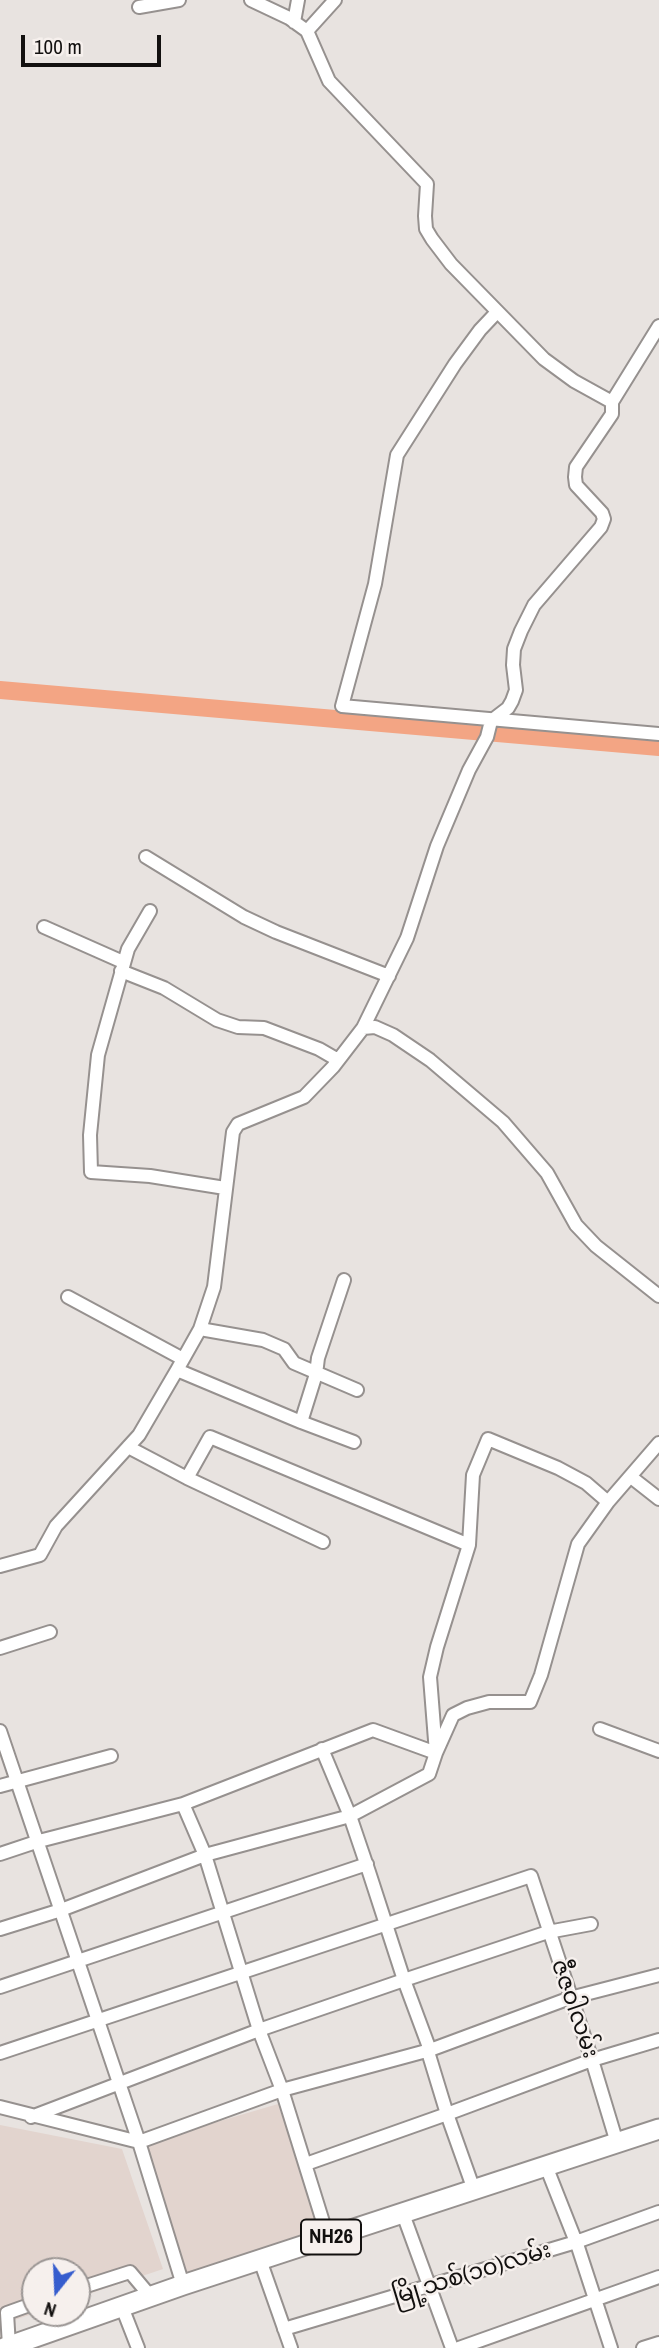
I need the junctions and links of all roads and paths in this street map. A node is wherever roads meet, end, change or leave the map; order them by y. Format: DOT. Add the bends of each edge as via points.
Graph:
graph roads {
  1 [pos="179,0"];
  2 [pos="251,0"];
  3 [pos="298,0"];
  4 [pos="335,0"];
  5 [pos="139,7"];
  6 [pos="294,22"];
  7 [pos="307,31"];
  8 [pos="497,313"];
  9 [pos="659,326"];
  10 [pos="612,402"];
  11 [pos="491,721"];
  12 [pos="659,734"];
  13 [pos="146,857"];
  14 [pos="150,911"];
  15 [pos="44,928"];
  16 [pos="122,967"];
  17 [pos="389,976"];
  18 [pos="363,1028"];
  19 [pos="338,1060"];
  20 [pos="225,1188"];
  21 [pos="344,1280"];
  22 [pos="659,1296"];
  23 [pos="68,1297"];
  24 [pos="200,1329"];
  25 [pos="180,1364"];
  26 [pos="316,1374"];
  27 [pos="357,1391"];
  28 [pos="301,1422"];
  29 [pos="354,1442"];
  30 [pos="659,1443"];
  31 [pos="128,1447"];
  32 [pos="631,1477"];
  33 [pos="187,1478"];
  34 [pos="659,1499"];
  35 [pos="608,1502"];
  36 [pos="323,1542"];
  37 [pos="469,1545"];
  38 [pos="0,1566"];
  39 [pos="50,1632"];
  40 [pos="0,1648"];
  41 [pos="600,1729"];
  42 [pos="0,1731"];
  43 [pos="321,1749"];
  44 [pos="659,1751"];
  45 [pos="436,1752"];
  46 [pos="111,1756"];
  47 [pos="17,1781"];
  48 [pos="0,1786"];
  49 [pos="183,1804"];
  50 [pos="350,1816"];
  51 [pos="39,1842"];
  52 [pos="0,1854"];
  53 [pos="205,1855"];
  54 [pos="366,1864"];
  55 [pos="61,1910"];
  56 [pos="224,1912"];
  57 [pos="387,1924"];
  58 [pos="591,1924"];
  59 [pos="0,1929"];
  60 [pos="548,1932"];
  61 [pos="78,1961"];
  62 [pos="242,1972"];
  63 [pos="659,1975"];
  64 [pos="404,1980"];
  65 [pos="0,1987"];
  66 [pos="570,1998"];
  67 [pos="97,2021"];
  68 [pos="259,2030"];
  69 [pos="659,2040"];
  70 [pos="430,2050"];
  71 [pos="0,2053"];
  72 [pos="592,2060"];
  73 [pos="118,2084"];
  74 [pos="282,2090"];
  75 [pos="0,2107"];
  76 [pos="447,2114"];
  77 [pos="31,2117"];
  78 [pos="659,2129"];
  79 [pos="139,2143"];
  80 [pos="617,2143"];
  81 [pos="306,2164"];
  82 [pos="546,2166"];
  83 [pos="474,2190"];
  84 [pos="659,2212"];
  85 [pos="403,2214"];
  86 [pos="328,2238"];
  87 [pos="576,2242"];
  88 [pos="260,2260"];
  89 [pos="659,2277"];
  90 [pos="91,2285"];
  91 [pos="183,2285"];
  92 [pos="429,2287"];
  93 [pos="151,2297"];
  94 [pos="595,2300"];
  95 [pos="122,2307"];
  96 [pos="21,2308"];
  97 [pos="3,2314"];
  98 [pos="284,2329"];
  99 [pos="659,2343"];
  100 [pos="7,2347"];
  101 [pos="138,2348"];
  102 [pos="291,2348"];
  103 [pos="452,2348"];
  104 [pos="459,2348"];
  105 [pos="611,2348"];
  106 [pos="643,2348"];
  1 -- 5 [label="street"];
  2 -- 6 [label="street"];
  3 -- 6 [label="street"];
  4 -- 7 [label="street"];
  6 -- 7 [label="street"];
  7 -- 8 [label="street" via="329,81 427,184 426,229 451,264"];
  8 -- 10 [label="street" via="544,359"];
  8 -- 11 [label="street" via="454,364 397,455 375,584 342,706"];
  9 -- 10 [label="street"];
  10 -- 11 [label="street" via="612,414 576,467 575,477 576,485 602,513 601,527 534,605 514,649 516,690 512,701"];
  11 -- 12 [label="street"];
  11 -- 17 [label="street" via="437,846 407,938"];
  13 -- 17 [label="street" via="276,933"];
  14 -- 16 [label="street"];
  15 -- 16 [label="street"];
  16 -- 19 [label="street" via="217,1020 264,1028"];
  16 -- 20 [label="street" via="98,1055 91,1172"];
  17 -- 18 [label="street"];
  18 -- 19 [label="street"];
  18 -- 22 [label="street" via="375,1027 393,1035 503,1122 547,1173 576,1225"];
  19 -- 20 [label="street" via="304,1097 239,1124 231,1140"];
  20 -- 24 [label="street" via="214,1287"];
  21 -- 26 [label="street"];
  23 -- 25 [label="street"];
  24 -- 25 [label="street"];
  24 -- 26 [label="street" via="263,1340 284,1349 294,1363"];
  25 -- 28 [label="street"];
  25 -- 31 [label="street"];
  26 -- 27 [label="street"];
  26 -- 28 [label="street"];
  28 -- 29 [label="street"];
  30 -- 32 [label="street"];
  31 -- 33 [label="street"];
  31 -- 38 [label="street" via="56,1526 40,1555"];
  32 -- 34 [label="street"];
  32 -- 35 [label="street"];
  33 -- 36 [label="street"];
  33 -- 37 [label="street" via="210,1437"];
  35 -- 37 [label="street" via="558,1468 488,1439 473,1475"];
  35 -- 45 [label="street" via="578,1544 530,1702 489,1702 453,1715"];
  37 -- 45 [label="street" via="430,1677"];
  39 -- 40 [label="street"];
  41 -- 44 [label="street"];
  42 -- 47 [label="street"];
  43 -- 45 [label="street" via="373,1730"];
  43 -- 49 [label="street"];
  43 -- 50 [label="street"];
  45 -- 50 [label="street" via="429,1774"];
  46 -- 47 [label="street"];
  47 -- 48 [label="street"];
  47 -- 51 [label="street"];
  49 -- 51 [label="street"];
  49 -- 53 [label="street"];
  50 -- 53 [label="street"];
  50 -- 54 [label="street"];
  51 -- 52 [label="street"];
  51 -- 55 [label="street"];
  53 -- 55 [label="street"];
  53 -- 56 [label="street"];
  54 -- 56 [label="street"];
  54 -- 57 [label="street"];
  55 -- 59 [label="street"];
  55 -- 61 [label="street"];
  56 -- 61 [label="street"];
  56 -- 62 [label="street"];
  57 -- 60 [label="street, ဇီဇဝါလမ်း" via="531,1876"];
  57 -- 62 [label="street"];
  57 -- 64 [label="street"];
  58 -- 60 [label="street"];
  60 -- 64 [label="street"];
  60 -- 66 [label="street, ဇီဇဝါလမ်း"];
  61 -- 65 [label="street"];
  61 -- 67 [label="street"];
  62 -- 67 [label="street"];
  62 -- 68 [label="street"];
  63 -- 66 [label="street"];
  64 -- 68 [label="street"];
  64 -- 70 [label="street"];
  66 -- 70 [label="street"];
  66 -- 72 [label="street, ဇီဇဝါလမ်း"];
  67 -- 71 [label="street"];
  67 -- 73 [label="street"];
  68 -- 73 [label="street"];
  68 -- 74 [label="street"];
  69 -- 72 [label="street"];
  70 -- 74 [label="street"];
  70 -- 76 [label="street"];
  72 -- 76 [label="street"];
  72 -- 80 [label="street, ဇီဇဝါလမ်း"];
  73 -- 77 [label="street"];
  73 -- 79 [label="street"];
  74 -- 79 [label="street"];
  74 -- 81 [label="street"];
  75 -- 77 [label="street"];
  76 -- 81 [label="street"];
  76 -- 83 [label="street"];
  77 -- 79 [label="street"];
  78 -- 80 [label="highway, NH26"];
  79 -- 91 [label="street"];
  80 -- 82 [label="highway, NH26"];
  81 -- 86 [label="street"];
  82 -- 83 [label="highway, NH26"];
  82 -- 87 [label="street"];
  83 -- 85 [label="highway, NH26"];
  84 -- 87 [label="street, မြို့သစ်(၁၀)လမ်း"];
  85 -- 86 [label="highway, NH26"];
  85 -- 92 [label="street"];
  86 -- 88 [label="highway, NH26"];
  87 -- 92 [label="street, မြို့သစ်(၁၀)လမ်း"];
  87 -- 94 [label="street"];
  88 -- 91 [label="highway, NH26"];
  88 -- 98 [label="street"];
  89 -- 94 [label="street"];
  90 -- 93 [label="street" via="130,2272"];
  91 -- 93 [label="highway, NH26"];
  92 -- 98 [label="street, မြို့သစ်(၁၀)လမ်း"];
  92 -- 103 [label="street"];
  93 -- 95 [label="highway, NH26"];
  94 -- 104 [label="street"];
  94 -- 105 [label="street"];
  95 -- 100 [label="highway, NH26"];
  95 -- 101 [label="street"];
  96 -- 97 [label="street"];
  97 -- 100 [label="street"];
  98 -- 102 [label="street"];
  99 -- 106 [label="street"];
}
